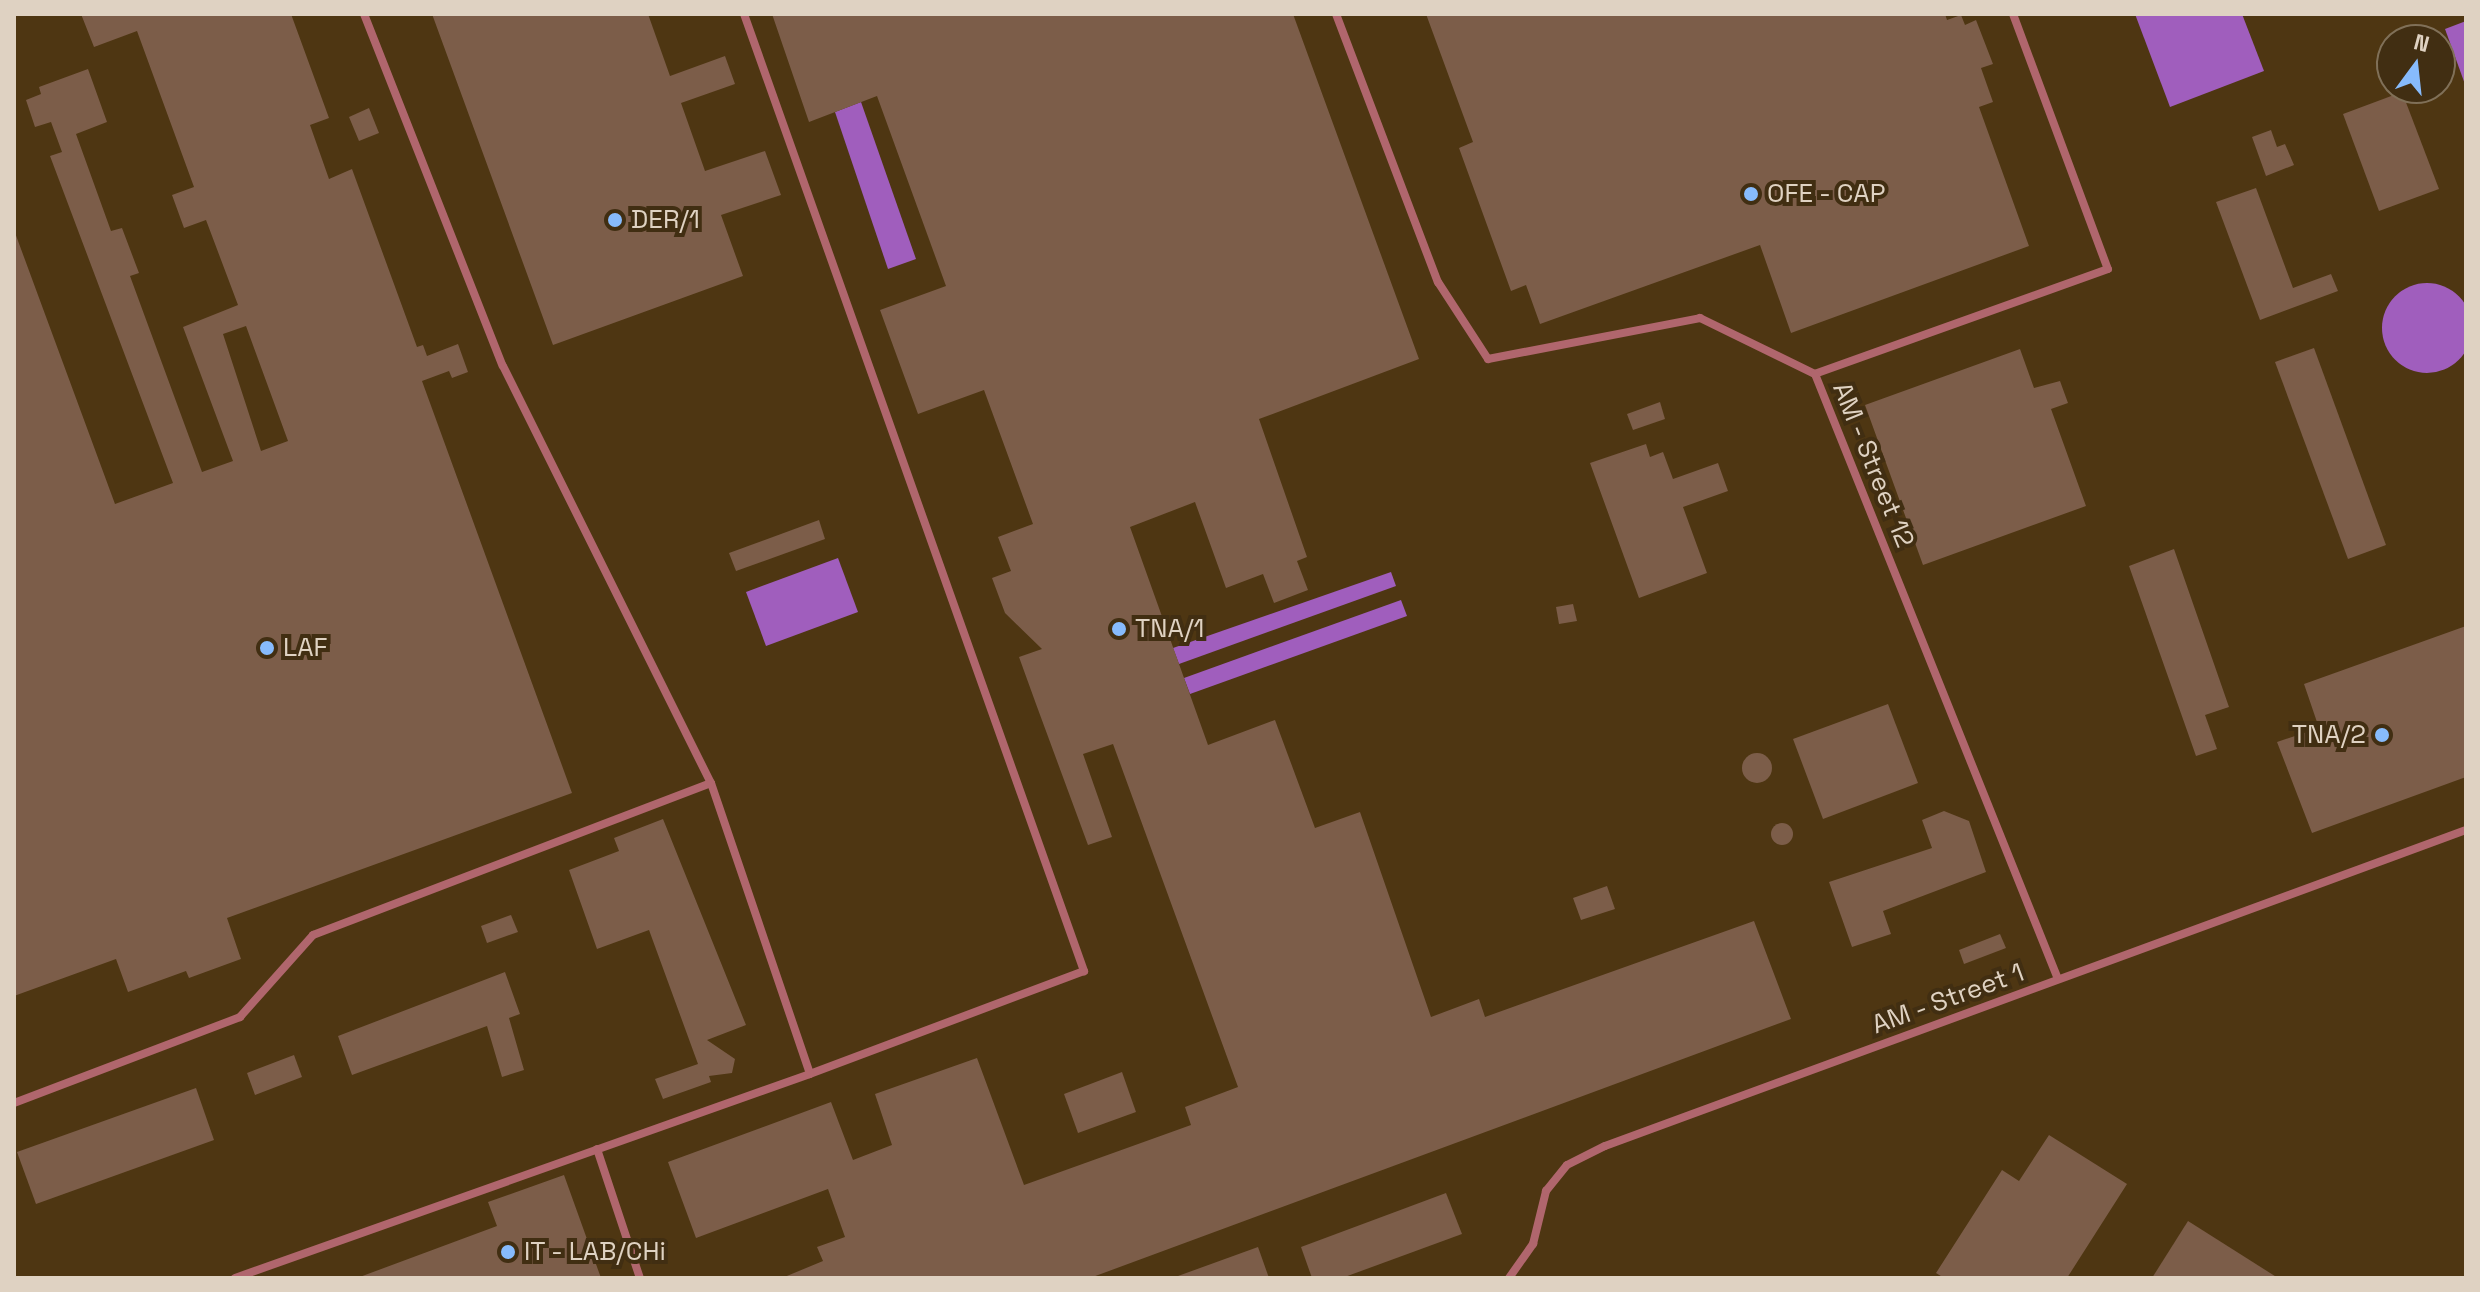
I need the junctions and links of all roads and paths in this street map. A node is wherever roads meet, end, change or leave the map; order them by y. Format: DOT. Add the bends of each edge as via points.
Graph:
graph roads {
  1 [pos="364,14"];
  2 [pos="744,14"];
  3 [pos="1336,14"];
  4 [pos="2013,14"];
  5 [pos="1815,374"];
  6 [pos="711,783"];
  7 [pos="2466,830"];
  8 [pos="2058,979"];
  9 [pos="810,1074"];
  10 [pos="14,1103"];
  11 [pos="597,1149"];
  12 [pos="235,1278"];
  13 [pos="640,1278"];
  14 [pos="1509,1278"];
  1 -- 6 [label="lane" via="503,366"];
  2 -- 9 [label="lane" via="1084,971"];
  3 -- 5 [label="lane" via="1438,282 1488,359 1700,318"];
  4 -- 5 [label="lane, AM - Street 12" via="2108,269"];
  5 -- 8 [label="lane, AM - Street 12"];
  6 -- 9 [label="lane"];
  6 -- 10 [label="lane" via="313,935 240,1017"];
  7 -- 8 [label="lane, AM - Street 1"];
  8 -- 14 [label="lane, AM - Street 1" via="1605,1146 1567,1165 1546,1191 1533,1244"];
  9 -- 11 [label="lane"];
  11 -- 12 [label="lane"];
  11 -- 13 [label="lane"];
}
